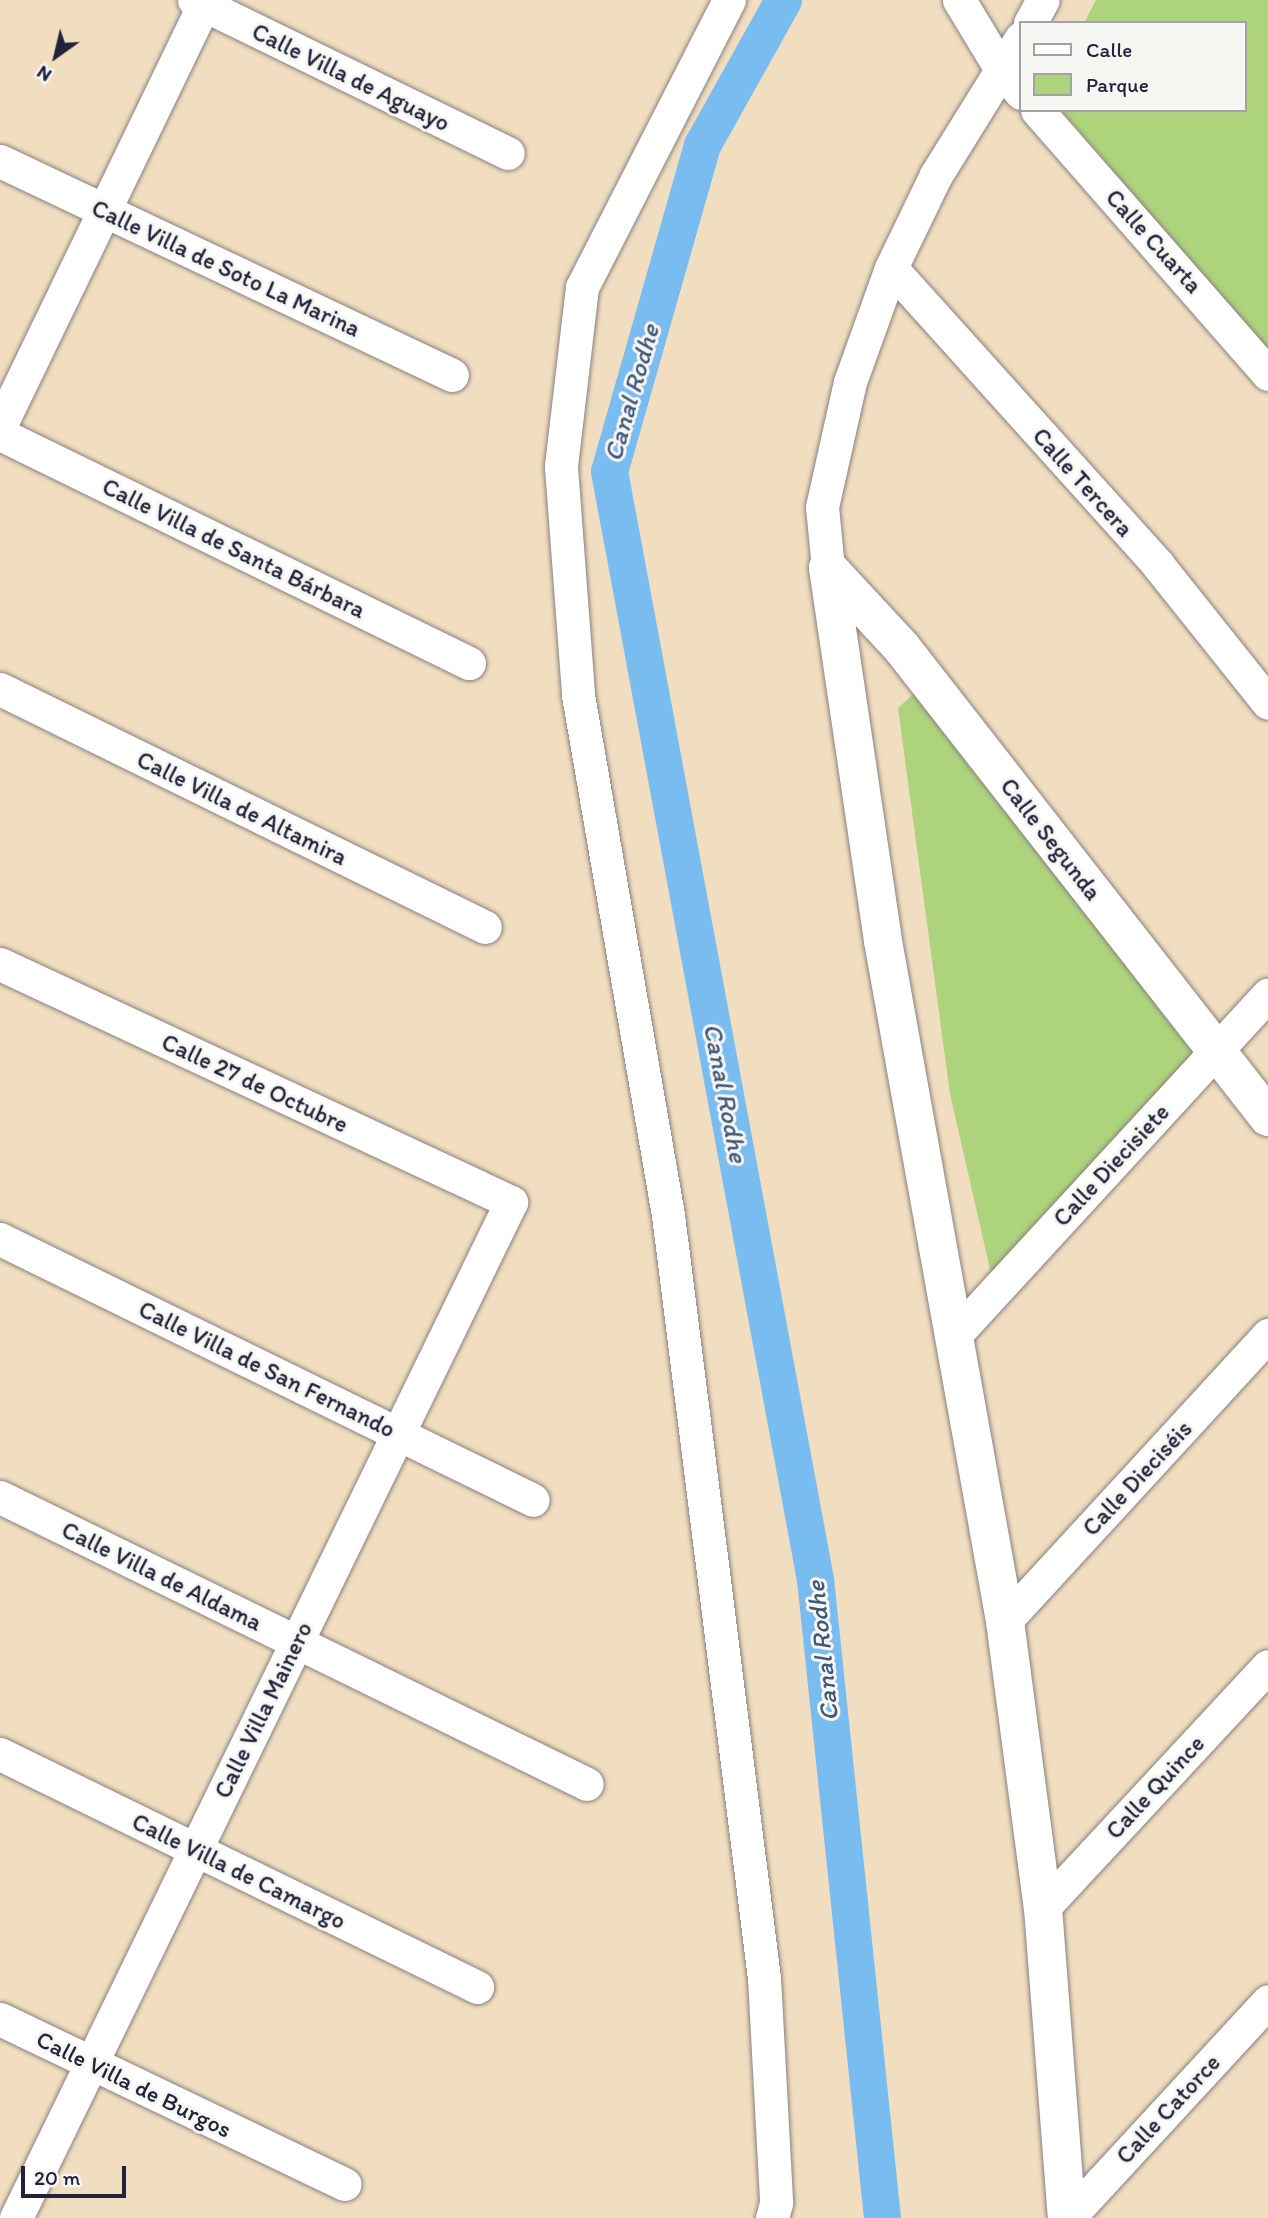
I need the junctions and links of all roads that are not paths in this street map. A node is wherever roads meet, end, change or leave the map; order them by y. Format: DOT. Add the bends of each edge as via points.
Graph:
graph roads {
  1 [pos="729,0"];
  2 [pos="959,0"];
  3 [pos="1043,0"];
  4 [pos="202,2"];
  5 [pos="1031,21"];
  6 [pos="1020,43"];
  7 [pos="1012,82"];
  8 [pos="1039,112"];
  9 [pos="508,153"];
  10 [pos="0,161"];
  11 [pos="104,211"];
  12 [pos="891,268"];
  13 [pos="1268,374"];
  14 [pos="452,375"];
  15 [pos="0,426"];
  16 [pos="0,434"];
  17 [pos="828,568"];
  18 [pos="469,663"];
  19 [pos="0,689"];
  20 [pos="1268,703"];
  21 [pos="485,927"];
  22 [pos="0,964"];
  23 [pos="1268,995"];
  24 [pos="1217,1051"];
  25 [pos="1268,1117"];
  26 [pos="511,1202"];
  27 [pos="0,1239"];
  28 [pos="1268,1335"];
  29 [pos="954,1336"];
  30 [pos="398,1433"];
  31 [pos="0,1497"];
  32 [pos="533,1500"];
  33 [pos="1005,1621"];
  34 [pos="296,1642"];
  35 [pos="1268,1666"];
  36 [pos="0,1754"];
  37 [pos="587,1784"];
  38 [pos="195,1849"];
  39 [pos="1043,1908"];
  40 [pos="477,1987"];
  41 [pos="1268,2001"];
  42 [pos="0,2019"];
  43 [pos="91,2063"];
  44 [pos="345,2184"];
  45 [pos="16,2218"];
  46 [pos="772,2218"];
  47 [pos="1067,2218"];
  1 -- 46 [label="street" via="582,287 561,467 578,695 668,1215 764,1978 776,2203"];
  2 -- 7 [label="street"];
  3 -- 5 [label="street"];
  4 -- 9 [label="street, Calle Villa de Aguayo"];
  4 -- 11 [label="street"];
  6 -- 7 [label="street"];
  7 -- 12 [label="street" via="936,175"];
  8 -- 13 [label="street, Calle Cuarta"];
  10 -- 11 [label="street, Calle Villa de Soto La Marina"];
  11 -- 14 [label="street, Calle Villa de Soto La Marina"];
  11 -- 15 [label="street"];
  12 -- 17 [label="street" via="850,382 822,507"];
  12 -- 20 [label="street, Calle Tercera" via="1158,565"];
  16 -- 18 [label="street, Calle Villa de Santa Bárbara"];
  17 -- 24 [label="street, Calle Segunda" via="902,648"];
  17 -- 29 [label="street" via="883,941"];
  19 -- 21 [label="street, Calle Villa de Altamira"];
  22 -- 26 [label="street, Calle 27 de Octubre"];
  23 -- 24 [label="street, Calle Diecisiete"];
  24 -- 25 [label="street, Calle Segunda"];
  24 -- 29 [label="street, Calle Diecisiete"];
  26 -- 30 [label="street, Calle Villa Mainero"];
  27 -- 30 [label="street, Calle Villa de San Fernando"];
  28 -- 33 [label="street, Calle Dieciséis"];
  29 -- 33 [label="street"];
  30 -- 32 [label="street, Calle Villa de San Fernando"];
  30 -- 34 [label="street, Calle Villa Mainero"];
  31 -- 34 [label="street, Calle Villa de Aldama"];
  33 -- 39 [label="street"];
  34 -- 37 [label="street, Calle Villa de Aldama"];
  34 -- 38 [label="street, Calle Villa Mainero"];
  35 -- 39 [label="street, Calle Quince"];
  36 -- 38 [label="street, Calle Villa de Camargo"];
  38 -- 40 [label="street, Calle Villa de Camargo"];
  38 -- 43 [label="street, Calle Villa Mainero"];
  39 -- 47 [label="street"];
  41 -- 47 [label="street, Calle Catorce"];
  42 -- 43 [label="street, Calle Villa de Burgos"];
  43 -- 44 [label="street, Calle Villa de Burgos"];
  43 -- 45 [label="street, Calle Villa Mainero"];
}
